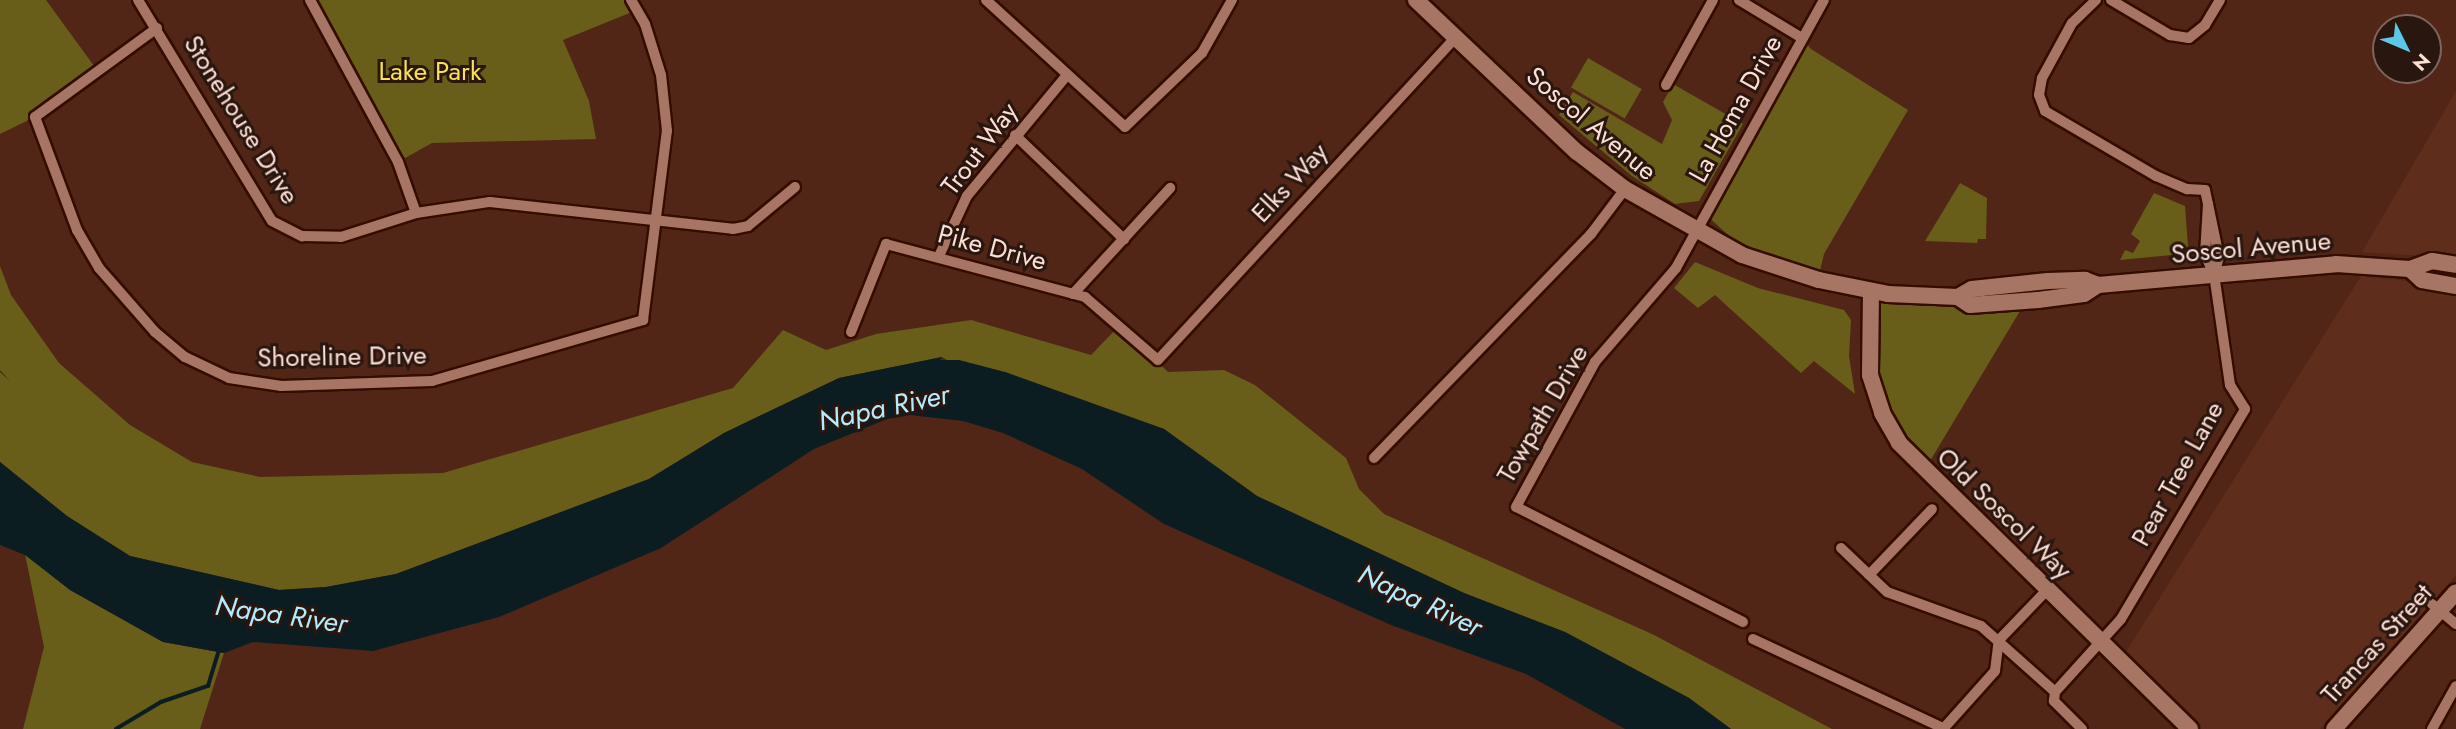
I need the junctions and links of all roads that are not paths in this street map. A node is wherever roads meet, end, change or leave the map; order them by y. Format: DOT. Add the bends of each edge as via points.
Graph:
graph roads {
  1 [pos="138,0"];
  2 [pos="310,0"];
  3 [pos="631,0"];
  4 [pos="986,0"];
  5 [pos="1232,0"];
  6 [pos="1416,0"];
  7 [pos="1713,0"];
  8 [pos="1739,0"];
  9 [pos="1824,0"];
  10 [pos="2096,0"];
  11 [pos="2111,0"];
  12 [pos="2220,0"];
  13 [pos="158,28"];
  14 [pos="1456,37"];
  15 [pos="1802,38"];
  16 [pos="1067,75"];
  17 [pos="1666,85"];
  18 [pos="1015,135"];
  19 [pos="795,187"];
  20 [pos="1170,188"];
  21 [pos="1625,189"];
  22 [pos="416,213"];
  23 [pos="656,219"];
  24 [pos="1693,236"];
  25 [pos="1124,239"];
  26 [pos="939,256"];
  27 [pos="2456,265"];
  28 [pos="2410,269"];
  29 [pos="2214,274"];
  30 [pos="2451,281"];
  31 [pos="1871,291"];
  32 [pos="1073,294"];
  33 [pos="851,332"];
  34 [pos="1158,360"];
  35 [pos="1374,458"];
  36 [pos="1932,509"];
  37 [pos="1840,548"];
  38 [pos="1869,575"];
  39 [pos="2047,590"];
  40 [pos="2456,592"];
  41 [pos="2436,607"];
  42 [pos="1743,622"];
  43 [pos="2456,624"];
  44 [pos="1753,639"];
  45 [pos="1999,640"];
  46 [pos="2101,643"];
  47 [pos="2456,686"];
  48 [pos="2055,692"];
  49 [pos="1944,729"];
  50 [pos="2082,729"];
  51 [pos="2190,729"];
  52 [pos="2334,729"];
  53 [pos="2432,729"];
  1 -- 13 [label="street, Stonehouse Drive"];
  2 -- 22 [label="street" via="398,162"];
  3 -- 23 [label="street" via="645,24 661,75 667,131"];
  4 -- 16 [label="street"];
  5 -- 16 [label="street" via="1202,53 1125,128"];
  6 -- 14 [label="main road, Soscol Avenue"];
  7 -- 17 [label="street"];
  8 -- 15 [label="street"];
  9 -- 15 [label="street, La Homa Drive"];
  10 -- 29 [label="street, Pear Tree Lane" via="2072,23 2042,78 2039,95 2045,111 2157,176 2187,189 2205,190 2219,257"];
  11 -- 12 [label="street" via="2170,35 2189,38 2205,25"];
  13 -- 22 [label="street, Stonehouse Drive" via="272,221 302,236 341,237"];
  13 -- 23 [label="street, Shoreline Drive" via="35,117 77,230 99,268 145,322 185,357 229,378 267,384 432,381 643,320"];
  14 -- 21 [label="main road, Soscol Avenue" via="1577,152"];
  14 -- 34 [label="street, Elks Way"];
  15 -- 24 [label="street, La Homa Drive"];
  16 -- 18 [label="street, Trout Way"];
  18 -- 25 [label="street"];
  18 -- 26 [label="street, Trout Way" via="967,195"];
  19 -- 23 [label="street, Stonehouse Drive" via="748,226 733,229"];
  20 -- 25 [label="street"];
  21 -- 24 [label="main road, Soscol Avenue"];
  21 -- 35 [label="street" via="1591,234"];
  22 -- 23 [label="street, Stonehouse Drive" via="490,202"];
  24 -- 31 [label="main road, Soscol Avenue" via="1777,267"];
  24 -- 42 [label="street, Towpath Drive" via="1676,268 1595,362 1516,507"];
  25 -- 32 [label="street"];
  26 -- 32 [label="street, Pike Drive"];
  26 -- 33 [label="street, Pike Drive" via="886,244"];
  27 -- 28 [label="main road, Soscol Avenue" via="2432,261"];
  28 -- 29 [label="main road, Soscol Avenue" via="2350,264"];
  28 -- 30 [label="main road, Soscol Avenue" via="2422,280"];
  29 -- 31 [label="main road, Soscol Avenue" via="2098,285 2084,294 1970,305 1958,297"];
  29 -- 46 [label="street, Pear Tree Lane" via="2230,385 2245,409 2121,619"];
  31 -- 39 [label="main road, Old Soscol Way" via="1867,356 1890,429 1914,461"];
  32 -- 34 [label="street, Pike Drive" via="1094,302"];
  36 -- 38 [label="street"];
  37 -- 38 [label="street"];
  38 -- 45 [label="street" via="1887,592 1980,625"];
  39 -- 45 [label="street"];
  39 -- 46 [label="main road, Old Soscol Way"];
  40 -- 41 [label="main road, Trancas Street"];
  41 -- 43 [label="street"];
  41 -- 52 [label="main road, Trancas Street"];
  44 -- 49 [label="street"];
  45 -- 48 [label="street"];
  45 -- 49 [label="street" via="1995,671"];
  46 -- 48 [label="street"];
  46 -- 51 [label="main road, Old Soscol Way"];
  47 -- 53 [label="street"];
  48 -- 50 [label="street" via="2054,701"];
}
